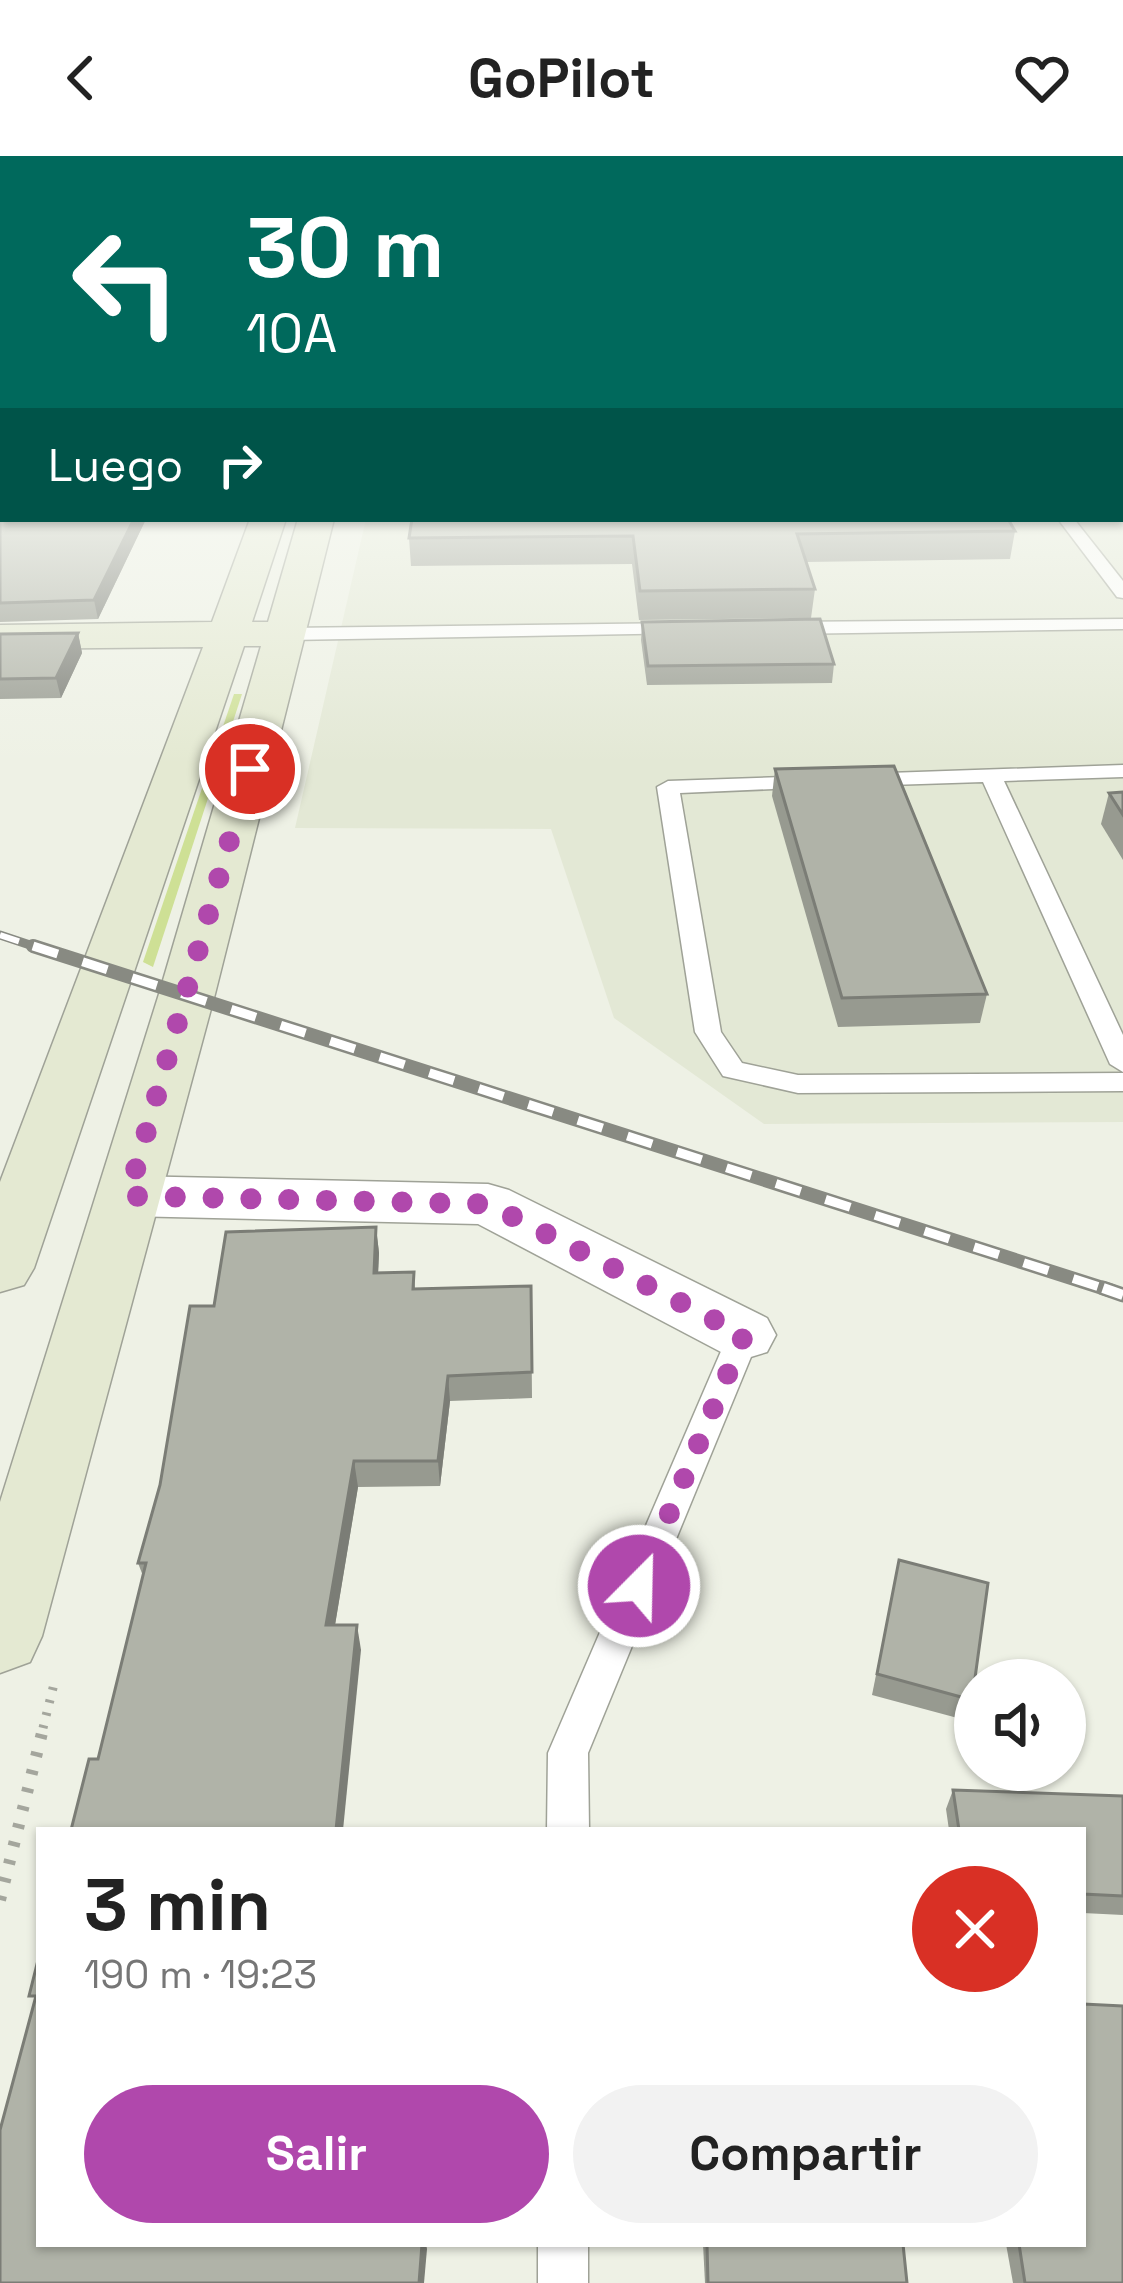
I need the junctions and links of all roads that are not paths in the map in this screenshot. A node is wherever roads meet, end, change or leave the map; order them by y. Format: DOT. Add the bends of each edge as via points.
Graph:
graph roads {
  1 [pos="252,566"];
  2 [pos="304,566"];
  3 [pos="1102,566"];
  4 [pos="1123,593"];
  5 [pos="1123,624"];
  6 [pos="773,628"];
  7 [pos="703,629"];
  8 [pos="229,634"];
  9 [pos="288,634"];
  10 [pos="0,638"];
  11 [pos="1123,771"];
  12 [pos="991,776"];
  13 [pos="1123,1064"];
  14 [pos="1123,1082"];
  15 [pos="24,1137"];
  16 [pos="137,1164"];
  17 [pos="12,1199"];
  18 [pos="0,1268"];
  19 [pos="744,1335"];
  20 [pos="0,1636"];
  21 [pos="568,1827"];
  22 [pos="563,2247"];
  23 [pos="562,2283"];
  1 -- 8 [label="main road"];
  2 -- 9 [label="main road"];
  3 -- 4 [label="lane"];
  5 -- 6 [label="lane"];
  7 -- 9 [label="lane"];
  8 -- 9 [label="main road"];
  8 -- 10 [label="main road"];
  8 -- 15 [label="main road"];
  9 -- 16 [label="main road"];
  11 -- 12 [label="lane"];
  12 -- 13 [label="lane"];
  12 -- 14 [label="lane" via="668,787 708,1032 734,1070 798,1084"];
  15 -- 16 [label="main road"];
  15 -- 17 [label="main road"];
  16 -- 17 [label="main road"];
  16 -- 19 [label="street" via="488,1204"];
  16 -- 20 [label="main road"];
  17 -- 18 [label="main road"];
  19 -- 21 [label="lane" via="568,1753"];
  22 -- 23 [label="lane"];
}
